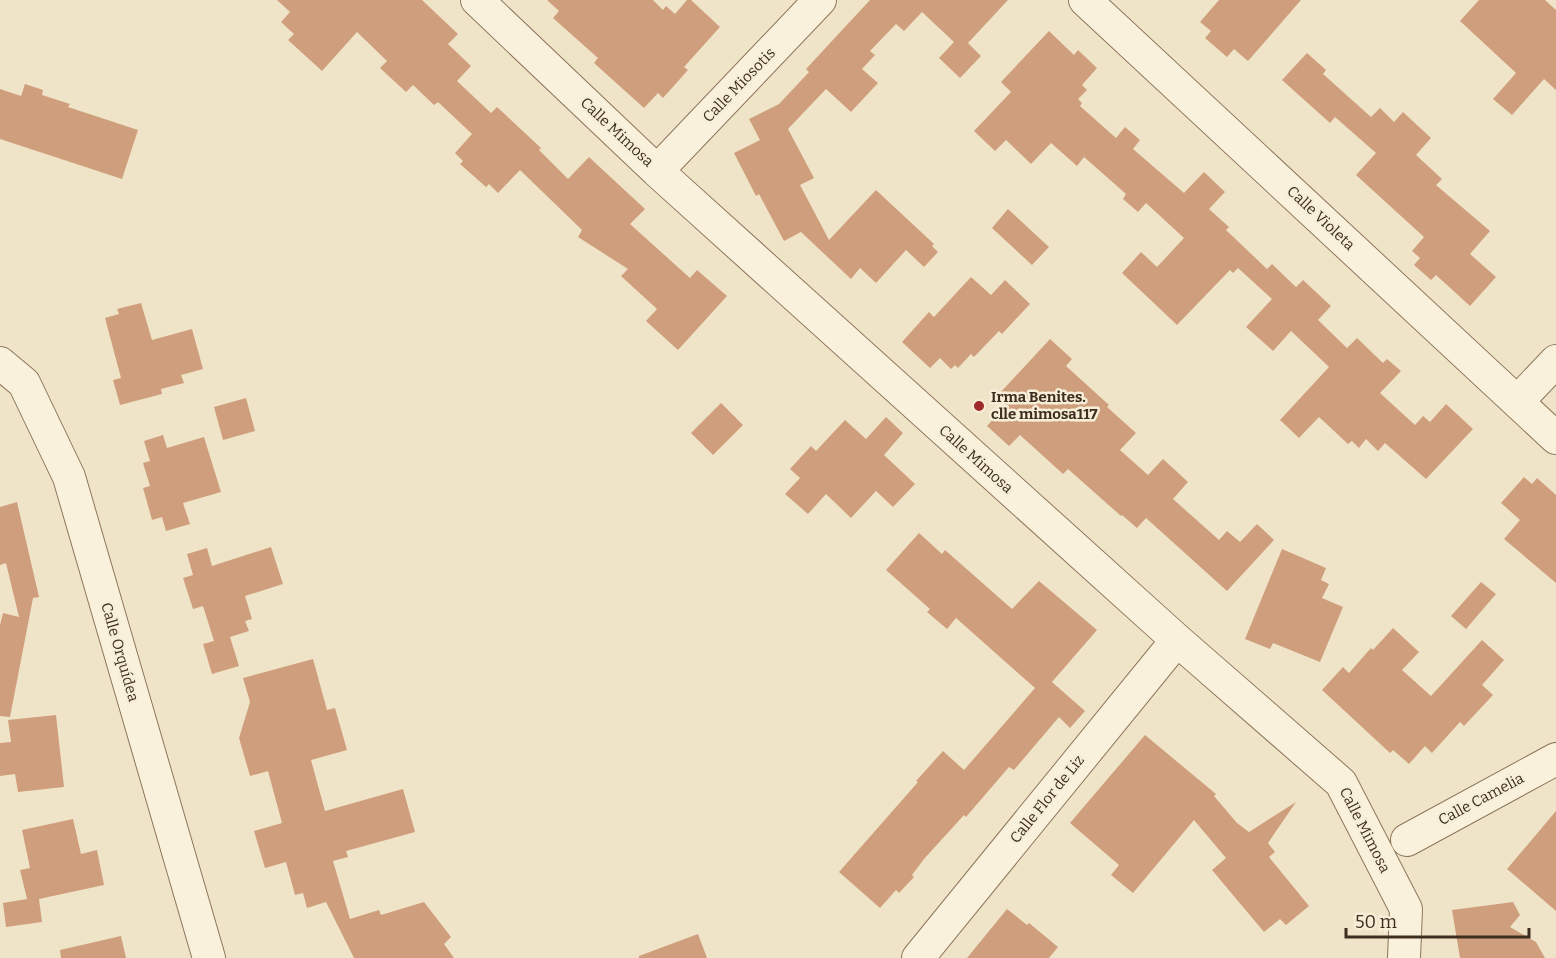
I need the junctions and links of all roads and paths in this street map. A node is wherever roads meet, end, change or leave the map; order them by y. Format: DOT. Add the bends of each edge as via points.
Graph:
graph roads {
  1 [pos="477,0"];
  2 [pos="820,0"];
  3 [pos="1085,0"];
  4 [pos="657,171"];
  5 [pos="1556,361"];
  6 [pos="0,363"];
  7 [pos="1518,401"];
  8 [pos="1556,438"];
  9 [pos="1177,640"];
  10 [pos="1556,759"];
  11 [pos="1341,783"];
  12 [pos="1407,840"];
  13 [pos="1406,909"];
  14 [pos="208,958"];
  15 [pos="918,958"];
  16 [pos="1404,958"];
  1 -- 4 [label="street, Calle Mimosa"];
  2 -- 4 [label="street, Calle Miosotis"];
  3 -- 7 [label="street, Calle Violeta"];
  4 -- 9 [label="street, Calle Mimosa"];
  5 -- 7 [label="street"];
  6 -- 14 [label="street, Calle Orquídea" via="24,383 69,477"];
  7 -- 8 [label="street, Calle Violeta"];
  9 -- 11 [label="street, Calle Mimosa"];
  9 -- 15 [label="street, Calle Flor de Liz"];
  10 -- 12 [label="street, Calle Camelia"];
  11 -- 12 [label="street"];
  11 -- 13 [label="street, Calle Mimosa"];
  12 -- 13 [label="street"];
  13 -- 16 [label="street, Calle Mimosa"];
}
